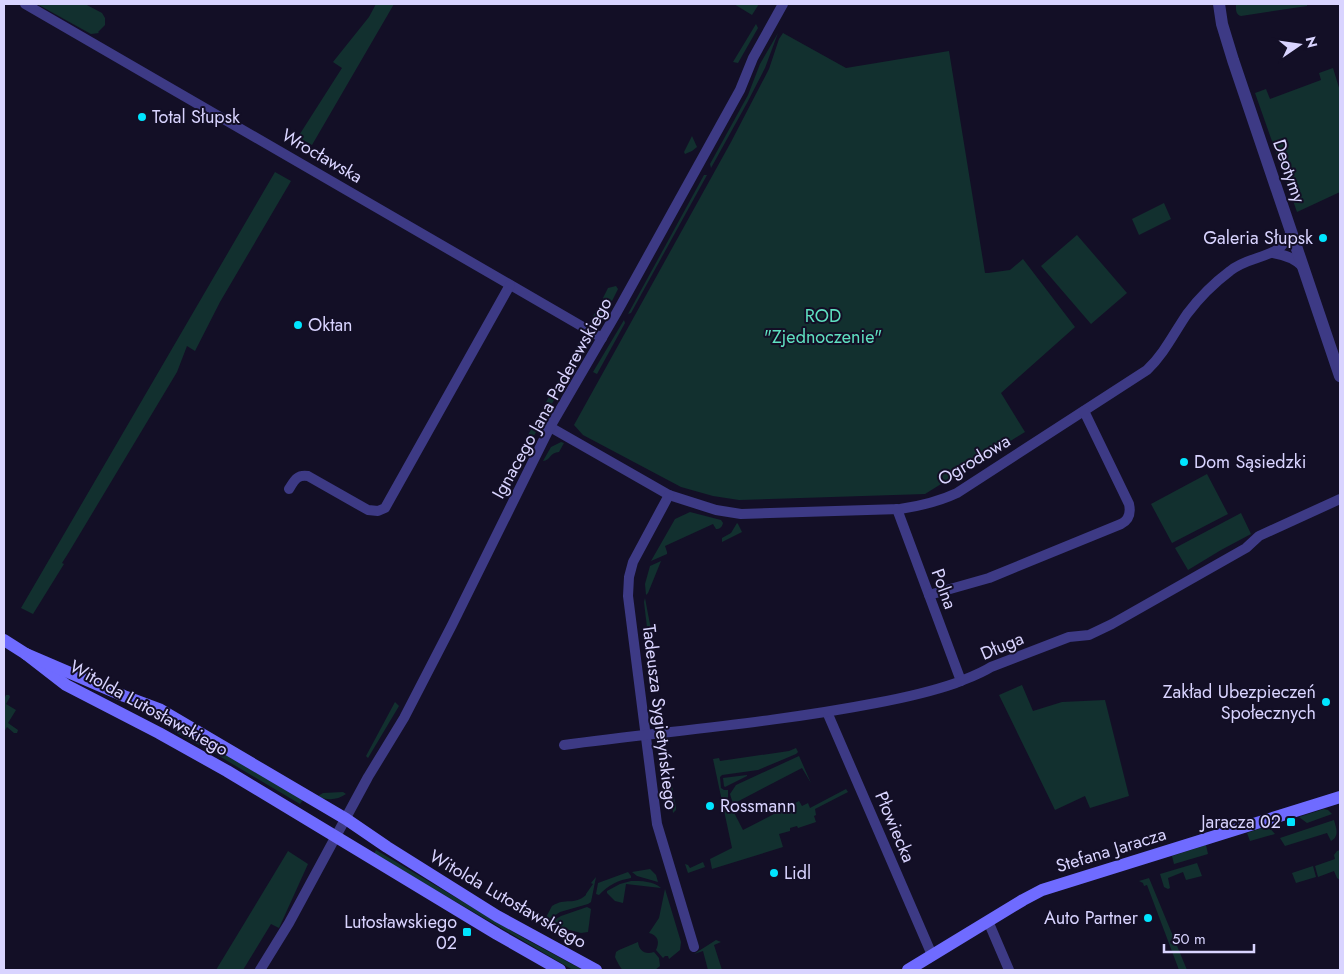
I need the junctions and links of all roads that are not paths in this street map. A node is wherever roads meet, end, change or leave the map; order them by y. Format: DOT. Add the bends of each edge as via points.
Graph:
graph roads {
  1 [pos="24,4"];
  2 [pos="784,4"];
  3 [pos="1219,4"];
  4 [pos="1291,231"];
  5 [pos="1273,253"];
  6 [pos="1303,268"];
  7 [pos="510,285"];
  8 [pos="602,338"];
  9 [pos="1340,376"];
  10 [pos="1084,411"];
  11 [pos="550,427"];
  12 [pos="289,489"];
  13 [pos="669,495"];
  14 [pos="1340,499"];
  15 [pos="896,509"];
  16 [pos="929,595"];
  17 [pos="4,640"];
  18 [pos="26,654"];
  19 [pos="961,681"];
  20 [pos="827,712"];
  21 [pos="646,734"];
  22 [pos="564,745"];
  23 [pos="1340,797"];
  24 [pos="346,819"];
  25 [pos="337,836"];
  26 [pos="988,921"];
  27 [pos="694,947"];
  28 [pos="932,955"];
  29 [pos="260,970"];
  30 [pos="560,970"];
  31 [pos="596,970"];
  32 [pos="908,970"];
  33 [pos="1009,970"];
  1 -- 7 [label="street, Wrocławska"];
  2 -- 8 [label="street, Ignacego Jana Paderewskiego" via="752,58 740,90"];
  3 -- 4 [label="street, Deotymy" via="1227,42"];
  4 -- 5 [label="street" via="1284,244"];
  4 -- 6 [label="street, Deotymy"];
  5 -- 6 [label="street" via="1292,258"];
  5 -- 10 [label="street, Ogrodowa" via="1232,269 1188,313 1154,364"];
  6 -- 9 [label="street, Deotymy"];
  7 -- 8 [label="street, Wrocławska"];
  7 -- 12 [label="street" via="385,508 371,511 308,476 297,477"];
  8 -- 11 [label="street, Ignacego Jana Paderewskiego"];
  10 -- 15 [label="street, Ogrodowa" via="957,493 935,502"];
  10 -- 16 [label="street" via="1127,498 1130,513 1127,520 989,578"];
  11 -- 13 [label="street, Ogrodowa"];
  11 -- 24 [label="street, Ignacego Jana Paderewskiego" via="412,704"];
  13 -- 15 [label="street, Ogrodowa" via="733,513"];
  13 -- 21 [label="street, Tadeusza Sygietyńskiego" via="633,562 629,577 629,604"];
  14 -- 19 [label="street, Długa" via="1259,536 1246,548 1112,624 1088,635 1070,637"];
  15 -- 16 [label="street, Polna"];
  16 -- 19 [label="street, Polna"];
  17 -- 18 [label="main road"];
  18 -- 24 [label="main road, Witolda Lutosławskiego" via="159,710"];
  18 -- 25 [label="main road, Witolda Lutosławskiego" via="66,685 212,762"];
  19 -- 20 [label="street, Długa" via="924,693"];
  20 -- 21 [label="street, Długa"];
  20 -- 28 [label="street, Płowiecka"];
  21 -- 22 [label="street, Długa"];
  21 -- 27 [label="street, Tadeusza Sygietyńskiego" via="659,832"];
  23 -- 26 [label="main road, Stefana Jaracza" via="1059,884 1033,894"];
  24 -- 25 [label="street, Ignacego Jana Paderewskiego"];
  24 -- 31 [label="main road, Witolda Lutosławskiego" via="497,916"];
  25 -- 29 [label="street, Ignacego Jana Paderewskiego"];
  25 -- 30 [label="main road, Witolda Lutosławskiego"];
  26 -- 28 [label="main road, Stefana Jaracza"];
  26 -- 33 [label="street"];
  28 -- 32 [label="main road, Stefana Jaracza"];
}
